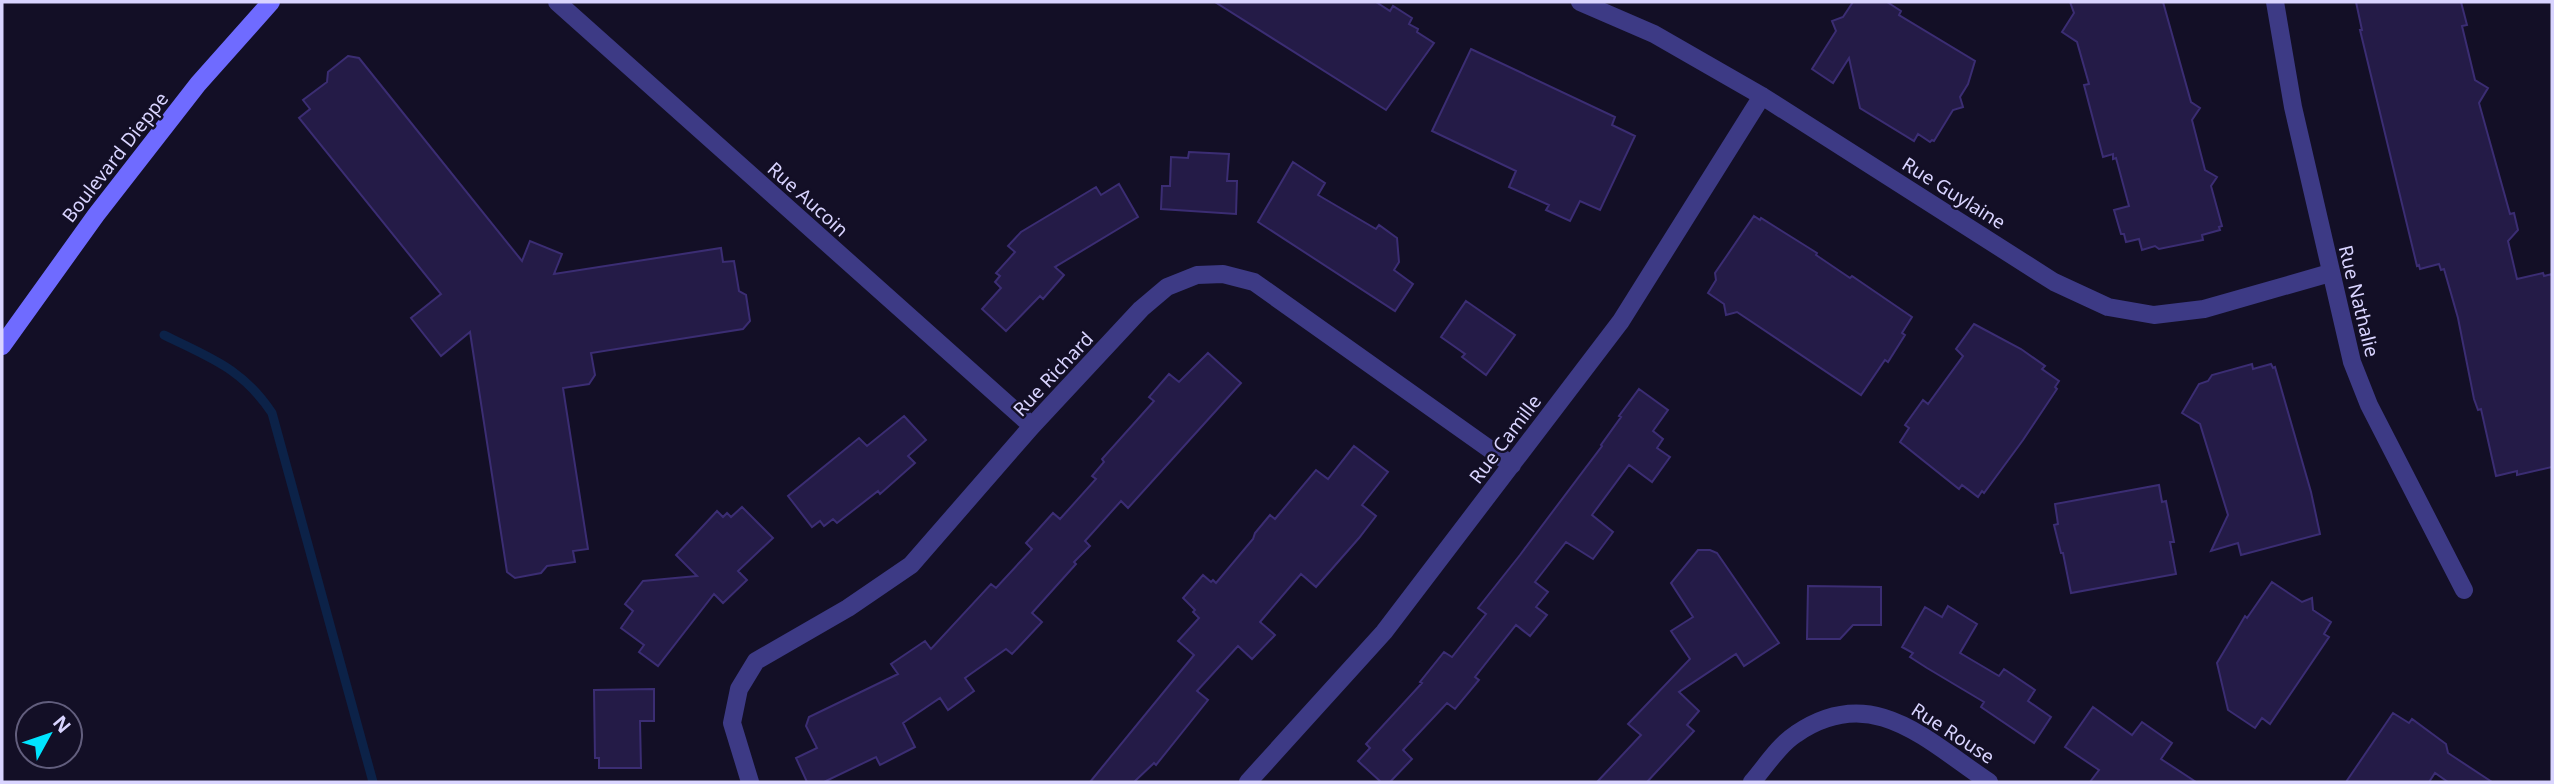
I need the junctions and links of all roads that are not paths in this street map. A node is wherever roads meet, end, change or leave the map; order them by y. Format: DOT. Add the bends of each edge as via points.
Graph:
graph roads {
  1 [pos="271,2"];
  2 [pos="557,2"];
  3 [pos="1580,2"];
  4 [pos="2275,2"];
  5 [pos="1762,96"];
  6 [pos="2330,273"];
  7 [pos="2,346"];
  8 [pos="1032,426"];
  9 [pos="1512,465"];
  10 [pos="2464,590"];
  11 [pos="750,782"];
  12 [pos="1248,782"];
  13 [pos="1752,782"];
  14 [pos="1989,782"];
  1 -- 7 [label="main road, Boulevard Dieppe" via="190,95 96,215"];
  2 -- 8 [label="street, Rue Aucoin"];
  3 -- 5 [label="street, Rue Guylaine" via="1654,34"];
  4 -- 6 [label="street, Rue Nathalie"];
  5 -- 6 [label="street, Rue Guylaine" via="2054,282 2108,307 2154,315 2204,309"];
  5 -- 9 [label="street, Rue Camille" via="1621,321"];
  6 -- 10 [label="street, Rue Nathalie" via="2360,383"];
  8 -- 9 [label="street, Rue Richard" via="1167,287 1197,275 1223,274 1254,282"];
  8 -- 11 [label="street, Rue Richard" via="911,565 757,661 739,689 732,723"];
  9 -- 12 [label="street, Rue Camille" via="1384,632"];
  13 -- 14 [label="street, Rue Rouse" via="1793,735 1822,719 1860,712 1897,720"];
}
